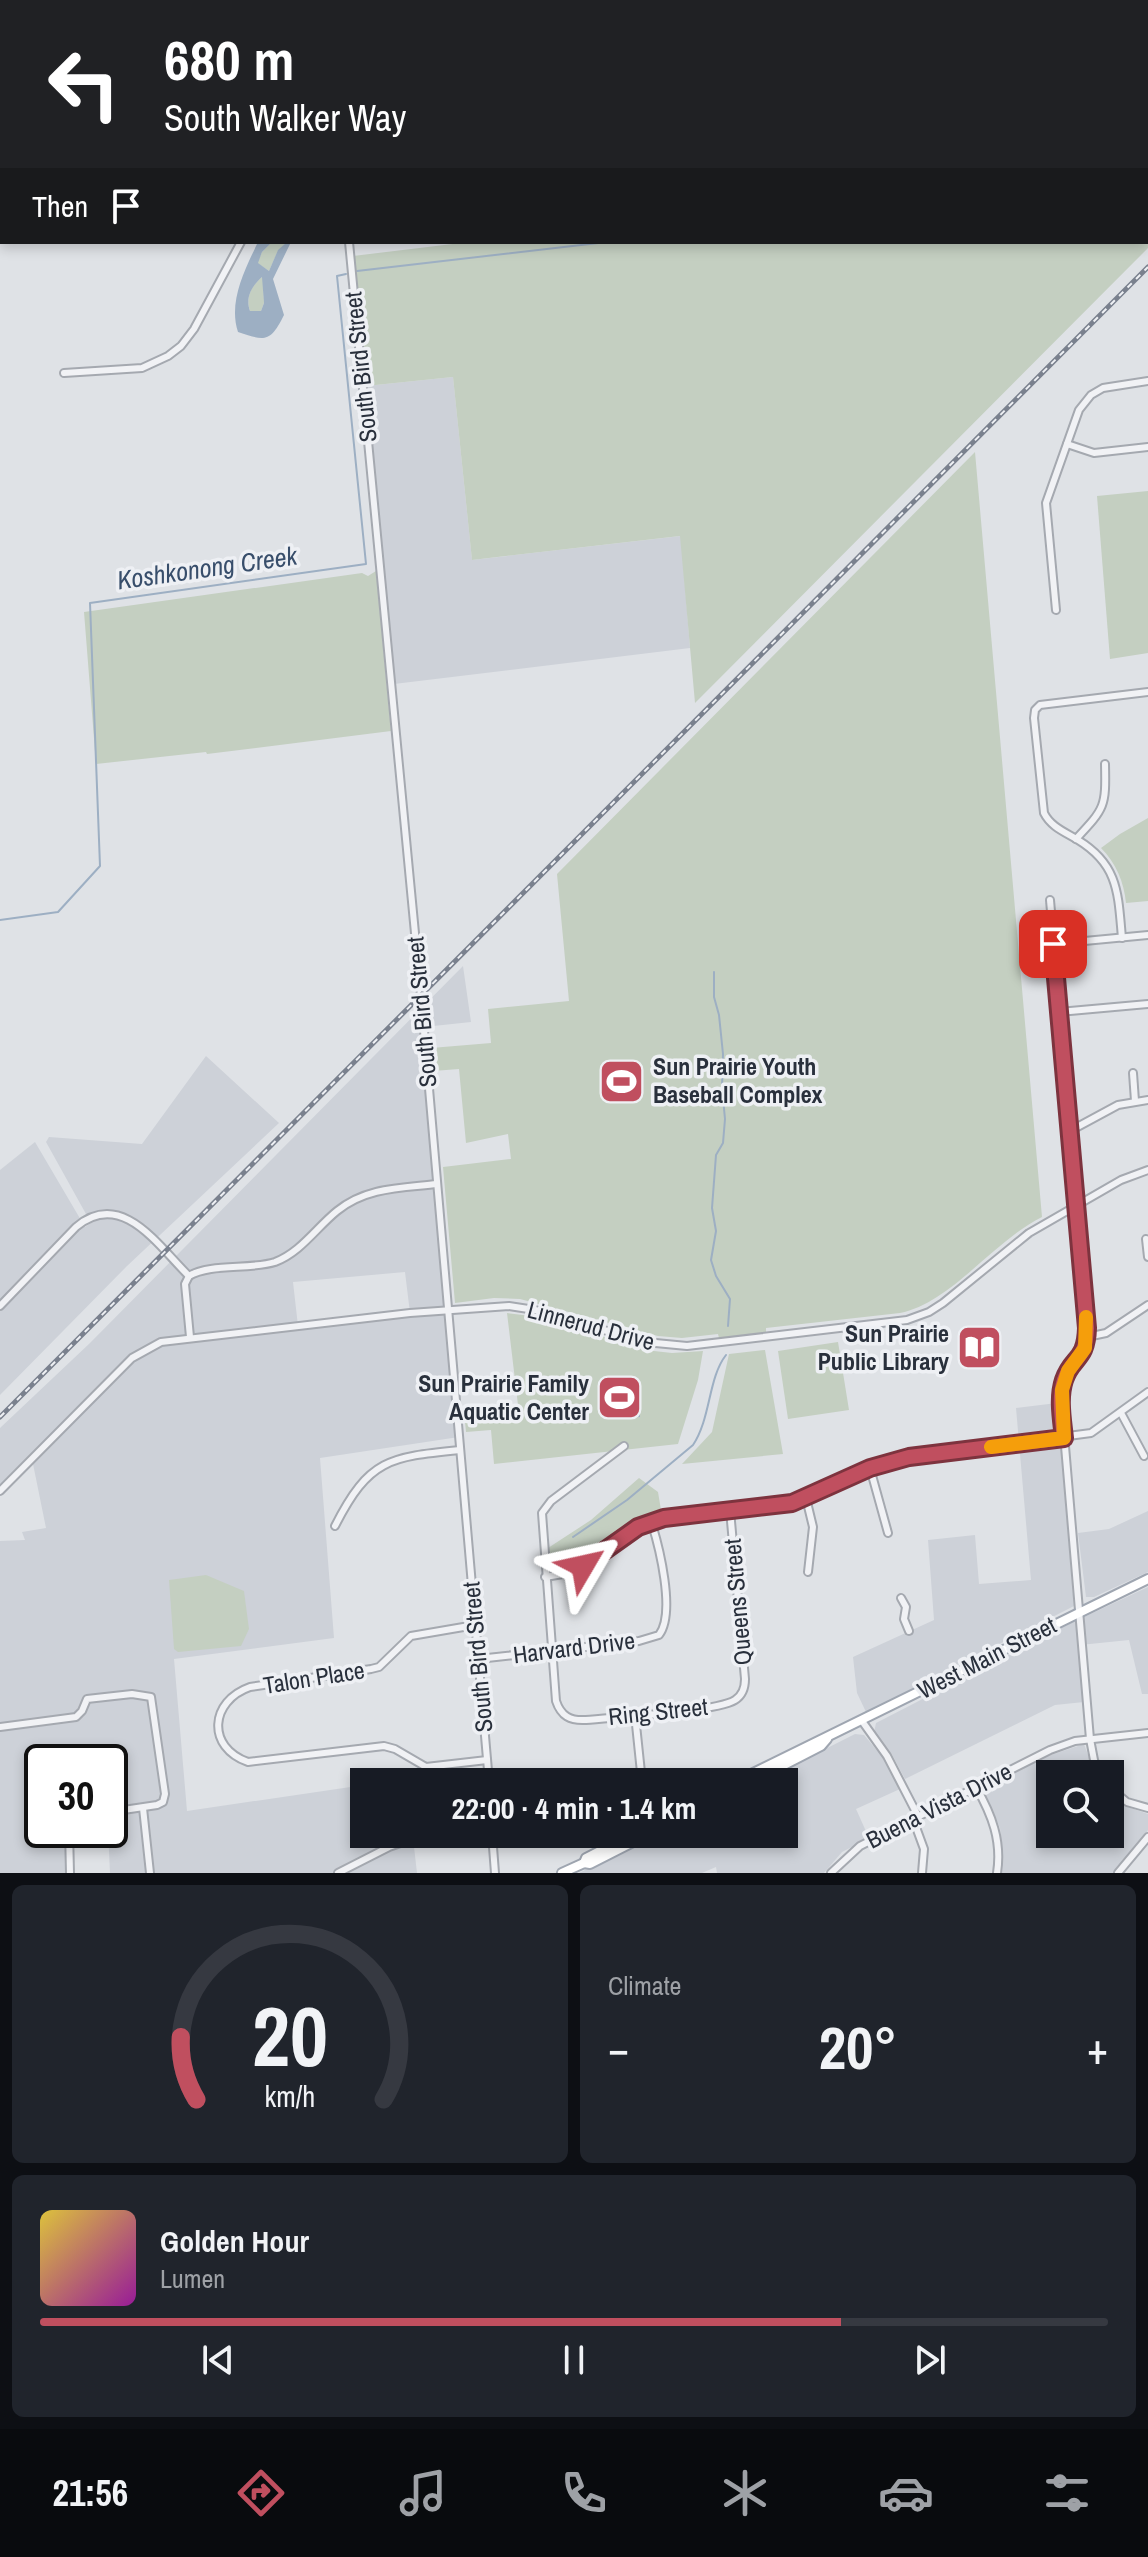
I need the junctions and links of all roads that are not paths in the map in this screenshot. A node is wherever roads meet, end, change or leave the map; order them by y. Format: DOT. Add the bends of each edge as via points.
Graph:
graph roads {
  1 [pos="240,244"];
  2 [pos="349,244"];
  3 [pos="64,373"];
  4 [pos="1148,381"];
  5 [pos="1067,444"];
  6 [pos="1148,447"];
  7 [pos="1056,610"];
  8 [pos="1148,692"];
  9 [pos="1105,764"];
  10 [pos="1076,839"];
  11 [pos="1050,900"];
  12 [pos="1148,935"];
  13 [pos="1122,938"];
  14 [pos="1053,944"];
  15 [pos="1148,1004"];
  16 [pos="1059,1012"];
  17 [pos="1133,1073"];
  18 [pos="1148,1100"];
  19 [pos="1135,1101"];
  20 [pos="1068,1132"];
  21 [pos="1148,1170"];
  22 [pos="437,1184"];
  23 [pos="1076,1206"];
  24 [pos="1146,1239"];
  25 [pos="1148,1257"];
  26 [pos="189,1276"];
  27 [pos="1148,1305"];
  28 [pos="0,1306"];
  29 [pos="449,1311"];
  30 [pos="190,1337"];
  31 [pos="1087,1337"];
  32 [pos="1148,1392"];
  33 [pos="1121,1413"];
  34 [pos="1064,1438"];
  35 [pos="624,1446"];
  36 [pos="460,1450"];
  37 [pos="1144,1456"];
  38 [pos="870,1468"];
  39 [pos="0,1491"];
  40 [pos="806,1498"];
  41 [pos="730,1510"];
  42 [pos="651,1521"];
  43 [pos="335,1526"];
  44 [pos="888,1533"];
  45 [pos="808,1572"];
  46 [pos="545,1577"];
  47 [pos="1148,1579"];
  48 [pos="901,1598"];
  49 [pos="1080,1610"];
  50 [pos="475,1625"];
  51 [pos="909,1631"];
  52 [pos="551,1650"];
  53 [pos="478,1659"];
  54 [pos="742,1693"];
  55 [pos="635,1715"];
  56 [pos="862,1721"];
  57 [pos="0,1727"];
  58 [pos="1148,1733"];
  59 [pos="827,1739"];
  60 [pos="1090,1739"];
  61 [pos="487,1760"];
  62 [pos="1095,1760"];
  63 [pos="488,1768"];
  64 [pos="641,1768"];
  65 [pos="765,1768"];
  66 [pos="778,1768"];
  67 [pos="976,1787"];
  68 [pos="1124,1800"];
  69 [pos="143,1808"];
  70 [pos="1148,1808"];
  71 [pos="128,1810"];
  72 [pos="915,1818"];
  73 [pos="1148,1837"];
  74 [pos="69,1848"];
  75 [pos="387,1848"];
  76 [pos="493,1848"];
  77 [pos="606,1848"];
  78 [pos="621,1848"];
  79 [pos="584,1863"];
  80 [pos="567,1872"];
  81 [pos="70,1873"];
  82 [pos="150,1873"];
  83 [pos="338,1873"];
  84 [pos="495,1873"];
  85 [pos="831,1873"];
  86 [pos="922,1873"];
  87 [pos="997,1873"];
  88 [pos="1118,1873"];
  1 -- 3 [label="street" via="194,329 168,356 142,368"];
  2 -- 22 [label="street, South Bird Street"];
  4 -- 5 [label="street" via="1108,386 1091,395 1079,410"];
  5 -- 6 [label="street" via="1094,453"];
  5 -- 7 [label="street" via="1046,509"];
  8 -- 10 [label="street" via="1038,707 1034,718 1044,813"];
  9 -- 10 [label="street" via="1105,803"];
  10 -- 13 [label="street" via="1104,861 1114,879"];
  11 -- 14 [label="street"];
  12 -- 13 [label="street"];
  13 -- 14 [label="street"];
  14 -- 16 [label="street"];
  15 -- 16 [label="street"];
  16 -- 20 [label="street"];
  17 -- 19 [label="street"];
  18 -- 19 [label="street"];
  19 -- 20 [label="street"];
  20 -- 23 [label="street"];
  21 -- 23 [label="street, Linnerud Drive"];
  22 -- 26 [label="street" via="358,1197 300,1247 274,1262"];
  22 -- 29 [label="street, South Bird Street"];
  23 -- 29 [label="street, Linnerud Drive" via="1018,1241 943,1303 907,1320 669,1346 522,1307"];
  23 -- 31 [label="street"];
  24 -- 25 [label="street"];
  26 -- 28 [label="street" via="135,1222 101,1215 76,1227"];
  26 -- 30 [label="street" via="185,1284"];
  27 -- 31 [label="street" via="1106,1333"];
  29 -- 30 [label="street, Linnerud Drive"];
  29 -- 36 [label="street, South Bird Street"];
  30 -- 39 [label="street, Linnerud Drive" via="161,1342 132,1358"];
  31 -- 34 [label="street" via="1064,1380"];
  32 -- 33 [label="street"];
  33 -- 34 [label="street" via="1091,1433"];
  33 -- 37 [label="street"];
  34 -- 38 [label="street" via="909,1457"];
  34 -- 49 [label="street"];
  35 -- 46 [label="street" via="545,1507 540,1522"];
  36 -- 43 [label="street" via="410,1455 381,1467 350,1498"];
  36 -- 50 [label="street, South Bird Street"];
  38 -- 40 [label="street"];
  38 -- 44 [label="street"];
  40 -- 41 [label="street"];
  40 -- 45 [label="street" via="813,1527"];
  41 -- 42 [label="street"];
  41 -- 54 [label="street, Queens Street"];
  42 -- 46 [label="street" via="583,1566"];
  42 -- 52 [label="street, Harvard Drive" via="661,1556 666,1619 659,1635"];
  46 -- 52 [label="street"];
  47 -- 49 [label="main road, West Main Street"];
  48 -- 51 [label="street"];
  49 -- 56 [label="main road, West Main Street"];
  49 -- 60 [label="street"];
  50 -- 53 [label="street, South Bird Street"];
  50 -- 61 [label="street, Talon Place" via="411,1636 371,1669 250,1687 223,1706 218,1729 231,1753 248,1762 384,1746 426,1767"];
  52 -- 53 [label="street, Harvard Drive"];
  52 -- 55 [label="street, Ring Street" via="556,1701 569,1718"];
  53 -- 61 [label="street, South Bird Street"];
  54 -- 55 [label="street, Ring Street" via="722,1704"];
  55 -- 64 [label="street"];
  56 -- 59 [label="main road, West Main Street"];
  56 -- 72 [label="street" via="887,1756"];
  57 -- 69 [label="street" via="76,1717 87,1699 150,1696 165,1794 163,1802"];
  58 -- 60 [label="street, Buena Vista Drive"];
  59 -- 65 [label="main road, West Main Street"];
  59 -- 66 [label="main road, West Main Street"];
  60 -- 62 [label="street"];
  60 -- 67 [label="street, Buena Vista Drive" via="1050,1750"];
  61 -- 63 [label="street, South Bird Street"];
  67 -- 72 [label="street, Buena Vista Drive"];
  67 -- 87 [label="street" via="996,1831"];
  68 -- 70 [label="street"];
  69 -- 71 [label="street"];
  69 -- 82 [label="street"];
  72 -- 85 [label="street, Buena Vista Drive" via="860,1846"];
  72 -- 86 [label="street" via="924,1849"];
  73 -- 88 [label="street"];
  74 -- 81 [label="street"];
  75 -- 83 [label="street"];
  76 -- 84 [label="street"];
  77 -- 79 [label="main road"];
  78 -- 79 [label="main road"];
  79 -- 80 [label="main road"];
}
